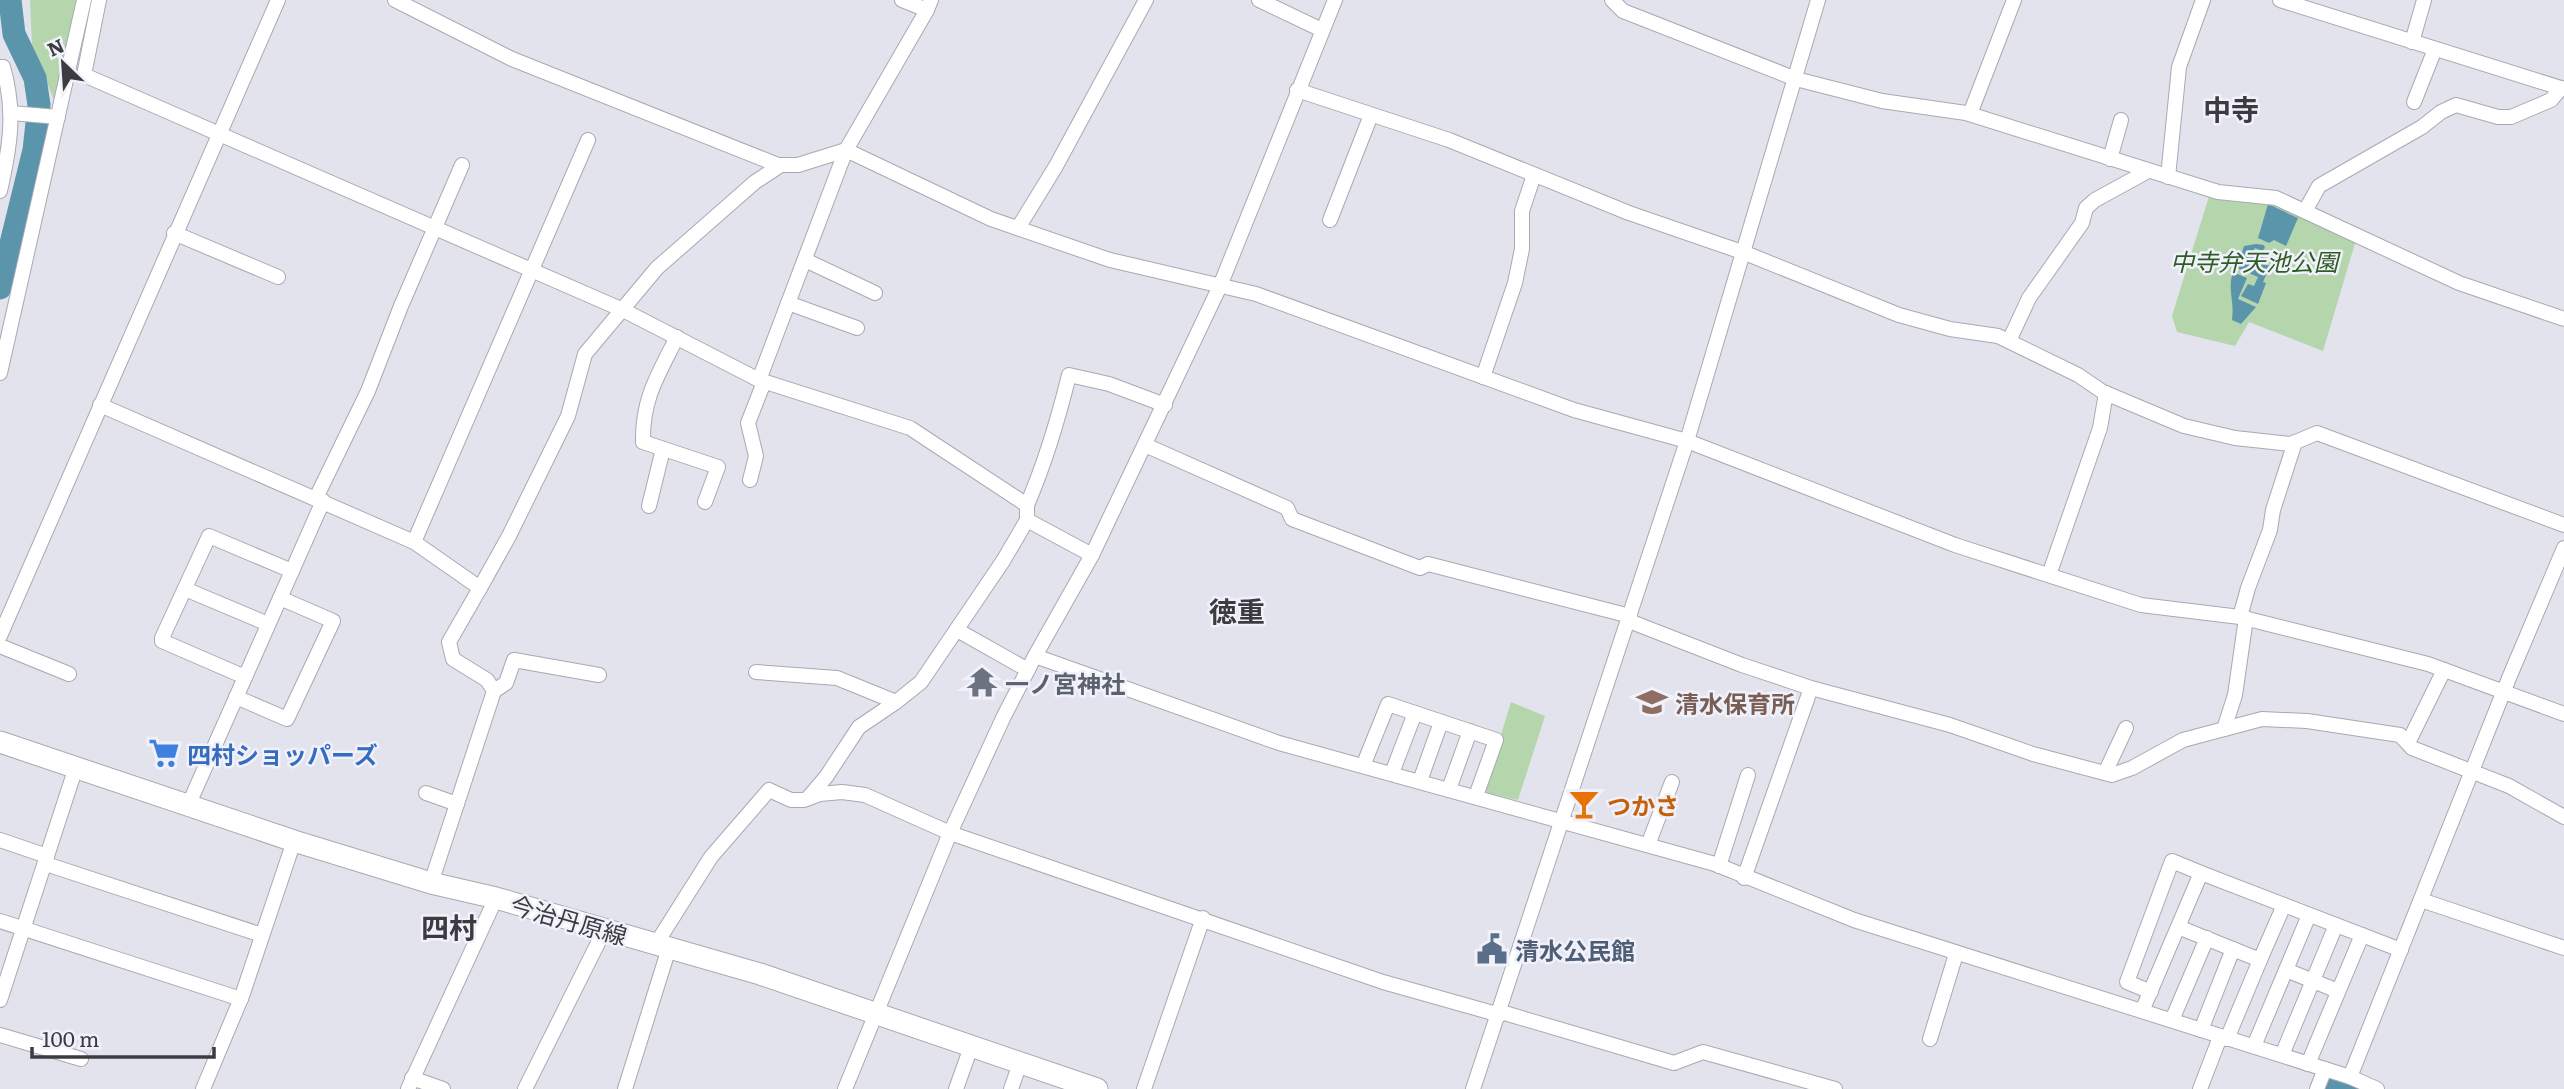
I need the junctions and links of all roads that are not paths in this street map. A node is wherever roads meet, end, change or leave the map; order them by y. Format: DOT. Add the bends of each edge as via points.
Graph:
graph roads {
  1 [pos="85,0"];
  2 [pos="99,0"];
  3 [pos="278,0"];
  4 [pos="395,0"];
  5 [pos="902,0"];
  6 [pos="1146,0"];
  7 [pos="1259,0"];
  8 [pos="1335,0"];
  9 [pos="1612,0"];
  10 [pos="1818,0"];
  11 [pos="2014,0"];
  12 [pos="2203,0"];
  13 [pos="2280,0"];
  14 [pos="2420,1"];
  15 [pos="929,5"];
  16 [pos="1322,30"];
  17 [pos="2412,42"];
  18 [pos="2435,49"];
  19 [pos="0,67"];
  20 [pos="1796,79"];
  21 [pos="2563,89"];
  22 [pos="1297,90"];
  23 [pos="2414,102"];
  24 [pos="11,113"];
  25 [pos="1970,114"];
  26 [pos="1371,115"];
  27 [pos="57,117"];
  28 [pos="2121,120"];
  29 [pos="217,134"];
  30 [pos="587,140"];
  31 [pos="846,150"];
  32 [pos="2110,159"];
  33 [pos="463,165"];
  34 [pos="780,165"];
  35 [pos="2148,171"];
  36 [pos="1534,175"];
  37 [pos="2168,177"];
  38 [pos="0,191"];
  39 [pos="2305,211"];
  40 [pos="1330,220"];
  41 [pos="435,228"];
  42 [pos="1018,228"];
  43 [pos="174,233"];
  44 [pos="1745,253"];
  45 [pos="805,260"];
  46 [pos="530,268"];
  47 [pos="278,277"];
  48 [pos="1220,286"];
  49 [pos="876,293"];
  50 [pos="788,303"];
  51 [pos="623,310"];
  52 [pos="2564,319"];
  53 [pos="857,328"];
  54 [pos="677,337"];
  55 [pos="2009,341"];
  56 [pos="0,373"];
  57 [pos="1483,377"];
  58 [pos="761,381"];
  59 [pos="2106,393"];
  60 [pos="100,405"];
  61 [pos="1164,405"];
  62 [pos="1687,441"];
  63 [pos="2295,442"];
  64 [pos="1145,445"];
  65 [pos="663,449"];
  66 [pos="750,480"];
  67 [pos="319,500"];
  68 [pos="705,502"];
  69 [pos="649,506"];
  70 [pos="1027,513"];
  71 [pos="2564,524"];
  72 [pos="414,542"];
  73 [pos="2564,548"];
  74 [pos="1092,555"];
  75 [pos="292,572"];
  76 [pos="2049,575"];
  77 [pos="480,588"];
  78 [pos="185,589"];
  79 [pos="280,598"];
  80 [pos="2243,617"];
  81 [pos="1629,618"];
  82 [pos="268,624"];
  83 [pos="957,630"];
  84 [pos="0,636"];
  85 [pos="0,646"];
  86 [pos="1035,656"];
  87 [pos="1028,670"];
  88 [pos="2444,670"];
  89 [pos="756,672"];
  90 [pos="68,674"];
  91 [pos="599,674"];
  92 [pos="244,677"];
  93 [pos="1811,688"];
  94 [pos="494,691"];
  95 [pos="2503,694"];
  96 [pos="236,697"];
  97 [pos="896,702"];
  98 [pos="1415,713"];
  99 [pos="2564,714"];
  100 [pos="1441,722"];
  101 [pos="2126,728"];
  102 [pos="2224,729"];
  103 [pos="1470,731"];
  104 [pos="0,742"];
  105 [pos="2408,743"];
  106 [pos="1363,766"];
  107 [pos="76,767"];
  108 [pos="2473,771"];
  109 [pos="2105,773"];
  110 [pos="1392,774"];
  111 [pos="1748,775"];
  112 [pos="1420,781"];
  113 [pos="1672,782"];
  114 [pos="1449,789"];
  115 [pos="426,793"];
  116 [pos="1476,796"];
  117 [pos="807,799"];
  118 [pos="457,804"];
  119 [pos="188,806"];
  120 [pos="2564,817"];
  121 [pos="1563,820"];
  122 [pos="950,833"];
  123 [pos="0,841"];
  124 [pos="294,841"];
  125 [pos="1648,845"];
  126 [pos="46,860"];
  127 [pos="1719,866"];
  128 [pos="2202,873"];
  129 [pos="1744,878"];
  130 [pos="431,883"];
  131 [pos="496,898"];
  132 [pos="2421,900"];
  133 [pos="2284,905"];
  134 [pos="2309,915"];
  135 [pos="1203,919"];
  136 [pos="0,921"];
  137 [pos="2336,925"];
  138 [pos="2178,927"];
  139 [pos="23,928"];
  140 [pos="605,929"];
  141 [pos="262,935"];
  142 [pos="2362,935"];
  143 [pos="2207,938"];
  144 [pos="662,946"];
  145 [pos="2141,946"];
  146 [pos="2564,948"];
  147 [pos="2233,949"];
  148 [pos="2401,950"];
  149 [pos="1956,954"];
  150 [pos="2166,955"];
  151 [pos="2260,960"];
  152 [pos="2286,970"];
  153 [pos="2313,982"];
  154 [pos="2338,991"];
  155 [pos="2151,992"];
  156 [pos="241,999"];
  157 [pos="0,1000"];
  158 [pos="2142,1011"];
  159 [pos="1500,1013"];
  160 [pos="877,1014"];
  161 [pos="2172,1020"];
  162 [pos="2201,1030"];
  163 [pos="0,1035"];
  164 [pos="2224,1038"];
  165 [pos="1930,1039"];
  166 [pos="2254,1046"];
  167 [pos="971,1047"];
  168 [pos="2282,1055"];
  169 [pos="81,1059"];
  170 [pos="1020,1063"];
  171 [pos="2308,1064"];
  172 [pos="2325,1069"];
  173 [pos="2350,1077"];
  174 [pos="410,1084"];
  175 [pos="203,1089"];
  176 [pos="443,1089"];
  177 [pos="525,1089"];
  178 [pos="625,1089"];
  179 [pos="845,1089"];
  180 [pos="956,1089"];
  181 [pos="1011,1089"];
  182 [pos="1097,1089"];
  183 [pos="1144,1089"];
  184 [pos="1474,1089"];
  185 [pos="1835,1089"];
  186 [pos="2200,1089"];
  187 [pos="2317,1089"];
  188 [pos="2378,1089"];
  1 -- 27 [label="street"];
  2 -- 29 [label="street" via="84,75"];
  3 -- 29 [label="street"];
  4 -- 34 [label="street" via="512,59"];
  5 -- 15 [label="street"];
  6 -- 42 [label="street"];
  7 -- 16 [label="street"];
  8 -- 16 [label="street"];
  9 -- 20 [label="street" via="1623,11"];
  10 -- 20 [label="street"];
  11 -- 25 [label="street"];
  12 -- 37 [label="street" via="2179,67"];
  13 -- 17 [label="street"];
  14 -- 17 [label="street"];
  15 -- 31 [label="street"];
  16 -- 22 [label="street"];
  17 -- 18 [label="street"];
  18 -- 21 [label="street"];
  18 -- 23 [label="street"];
  19 -- 24 [label="street" via="9,86"];
  20 -- 25 [label="street" via="1882,100"];
  20 -- 44 [label="street"];
  21 -- 39 [label="street" via="2551,100 2511,117 2456,106 2441,112 2319,186"];
  22 -- 26 [label="street"];
  22 -- 48 [label="street"];
  24 -- 27 [label="street"];
  24 -- 38 [label="street"];
  25 -- 32 [label="street"];
  26 -- 36 [label="street"];
  26 -- 40 [label="street"];
  27 -- 56 [label="street"];
  28 -- 32 [label="street"];
  29 -- 41 [label="street"];
  29 -- 43 [label="street"];
  30 -- 46 [label="street"];
  31 -- 34 [label="street" via="799,165"];
  31 -- 42 [label="street"];
  31 -- 45 [label="street"];
  32 -- 35 [label="street"];
  33 -- 41 [label="street"];
  34 -- 51 [label="street" via="657,268"];
  35 -- 37 [label="street"];
  35 -- 55 [label="street" via="2086,208 2082,223 2029,298"];
  36 -- 44 [label="street"];
  36 -- 57 [label="street" via="1522,211 1516,283"];
  37 -- 39 [label="street" via="2218,192 2276,198"];
  39 -- 52 [label="street" via="2459,283"];
  41 -- 46 [label="street"];
  41 -- 67 [label="street"];
  42 -- 48 [label="street" via="1110,260"];
  43 -- 47 [label="street"];
  43 -- 60 [label="street"];
  44 -- 55 [label="street" via="1899,315"];
  44 -- 62 [label="street"];
  45 -- 49 [label="street"];
  45 -- 50 [label="street"];
  46 -- 51 [label="street"];
  46 -- 72 [label="street"];
  48 -- 57 [label="street" via="1256,293"];
  48 -- 61 [label="street"];
  50 -- 53 [label="street"];
  50 -- 58 [label="street"];
  51 -- 54 [label="street"];
  51 -- 77 [label="street" via="585,354 568,416"];
  54 -- 58 [label="street"];
  54 -- 65 [label="street" via="642,418 643,442"];
  55 -- 59 [label="street"];
  57 -- 62 [label="street" via="1574,410"];
  58 -- 66 [label="street" via="748,423 756,456"];
  58 -- 70 [label="street" via="910,428"];
  59 -- 63 [label="street" via="2184,426 2235,438"];
  59 -- 76 [label="street" via="2100,428"];
  60 -- 67 [label="street"];
  60 -- 84 [label="street"];
  61 -- 64 [label="street"];
  61 -- 70 [label="street" via="1069,375"];
  62 -- 76 [label="street" via="1955,545"];
  62 -- 81 [label="street"];
  63 -- 71 [label="street" via="2317,433"];
  63 -- 80 [label="street"];
  64 -- 74 [label="street"];
  64 -- 81 [label="street" via="1287,508 1292,519 1420,568 1428,564"];
  65 -- 68 [label="street" via="718,467"];
  65 -- 69 [label="street"];
  67 -- 72 [label="street"];
  67 -- 75 [label="street"];
  70 -- 74 [label="street"];
  70 -- 83 [label="street"];
  72 -- 77 [label="street"];
  73 -- 95 [label="street"];
  74 -- 86 [label="street"];
  75 -- 78 [label="street" via="209,536"];
  75 -- 79 [label="street"];
  76 -- 80 [label="street" via="2141,605"];
  77 -- 94 [label="street" via="449,642 453,659 487,680"];
  78 -- 82 [label="street"];
  78 -- 92 [label="street" via="162,641"];
  79 -- 82 [label="street"];
  79 -- 96 [label="street" via="333,621 288,719"];
  80 -- 88 [label="street"];
  80 -- 102 [label="street" via="2235,695"];
  81 -- 93 [label="street"];
  81 -- 121 [label="street"];
  82 -- 92 [label="street"];
  83 -- 87 [label="street"];
  83 -- 97 [label="street" via="921,682"];
  85 -- 90 [label="street"];
  86 -- 87 [label="street"];
  86 -- 106 [label="street" via="1279,743"];
  87 -- 122 [label="street"];
  88 -- 95 [label="street"];
  88 -- 105 [label="street"];
  89 -- 97 [label="street" via="836,678"];
  91 -- 94 [label="street" via="514,660 506,683"];
  92 -- 96 [label="street"];
  93 -- 109 [label="street"];
  93 -- 129 [label="street"];
  94 -- 118 [label="street"];
  95 -- 99 [label="street"];
  95 -- 108 [label="street"];
  96 -- 119 [label="street"];
  97 -- 117 [label="street" via="859,727"];
  98 -- 100 [label="street"];
  98 -- 106 [label="street" via="1388,704"];
  98 -- 110 [label="street"];
  100 -- 103 [label="street"];
  100 -- 112 [label="street"];
  101 -- 109 [label="street"];
  102 -- 105 [label="street" via="2262,719 2307,721 2400,735"];
  102 -- 109 [label="street" via="2183,740 2132,768"];
  103 -- 114 [label="street"];
  103 -- 116 [label="street" via="1496,740"];
  104 -- 107 [label="main road, 今治丹原線"];
  105 -- 108 [label="street"];
  106 -- 110 [label="street"];
  107 -- 119 [label="main road, 今治丹原線"];
  107 -- 126 [label="street"];
  108 -- 120 [label="street"];
  108 -- 132 [label="street"];
  110 -- 112 [label="street"];
  111 -- 127 [label="street"];
  112 -- 114 [label="street"];
  113 -- 125 [label="street"];
  114 -- 116 [label="street"];
  115 -- 118 [label="street"];
  116 -- 121 [label="street"];
  117 -- 122 [label="street" via="842,792 865,795"];
  117 -- 144 [label="street" via="792,800 768,790 711,858"];
  118 -- 130 [label="street"];
  119 -- 124 [label="main road, 今治丹原線"];
  121 -- 125 [label="street"];
  121 -- 159 [label="street"];
  122 -- 135 [label="street"];
  122 -- 160 [label="street"];
  123 -- 126 [label="street"];
  124 -- 130 [label="main road, 今治丹原線"];
  124 -- 141 [label="street"];
  125 -- 127 [label="street"];
  126 -- 139 [label="street"];
  126 -- 141 [label="street"];
  127 -- 129 [label="street"];
  128 -- 133 [label="street"];
  128 -- 138 [label="street"];
  128 -- 145 [label="street" via="2172,861"];
  129 -- 149 [label="street"];
  130 -- 131 [label="main road, 今治丹原線"];
  131 -- 140 [label="main road, 今治丹原線"];
  131 -- 174 [label="street"];
  132 -- 146 [label="street"];
  132 -- 148 [label="street"];
  133 -- 134 [label="street"];
  133 -- 151 [label="street"];
  134 -- 137 [label="street"];
  134 -- 152 [label="street"];
  135 -- 159 [label="street" via="1383,982"];
  135 -- 183 [label="street"];
  136 -- 139 [label="street"];
  137 -- 142 [label="street"];
  137 -- 153 [label="street"];
  138 -- 143 [label="street"];
  138 -- 150 [label="street"];
  139 -- 156 [label="street"];
  139 -- 157 [label="street"];
  140 -- 144 [label="main road, 今治丹原線"];
  140 -- 177 [label="street"];
  141 -- 156 [label="street"];
  142 -- 148 [label="street"];
  142 -- 154 [label="street"];
  143 -- 147 [label="street"];
  143 -- 161 [label="street"];
  144 -- 160 [label="main road, 今治丹原線"];
  144 -- 178 [label="street"];
  145 -- 150 [label="street"];
  145 -- 155 [label="street" via="2127,982"];
  147 -- 151 [label="street"];
  147 -- 162 [label="street"];
  148 -- 173 [label="street"];
  149 -- 158 [label="street"];
  149 -- 165 [label="street"];
  150 -- 155 [label="street"];
  151 -- 164 [label="street"];
  152 -- 153 [label="street"];
  152 -- 166 [label="street"];
  153 -- 154 [label="street"];
  153 -- 168 [label="street"];
  154 -- 171 [label="street"];
  155 -- 158 [label="street"];
  156 -- 175 [label="street"];
  158 -- 161 [label="street"];
  159 -- 184 [label="street"];
  159 -- 185 [label="street" via="1674,1063 1703,1052"];
  160 -- 167 [label="main road, 今治丹原線"];
  160 -- 179 [label="street"];
  161 -- 162 [label="street"];
  162 -- 164 [label="street"];
  163 -- 169 [label="street"];
  164 -- 166 [label="street"];
  164 -- 186 [label="street"];
  166 -- 168 [label="street"];
  167 -- 170 [label="main road, 今治丹原線"];
  167 -- 180 [label="street"];
  168 -- 171 [label="street"];
  170 -- 181 [label="street"];
  170 -- 182 [label="main road, 今治丹原線"];
  171 -- 172 [label="street"];
  172 -- 173 [label="street"];
  172 -- 187 [label="street"];
  173 -- 188 [label="street"];
  174 -- 176 [label="street"];
}
